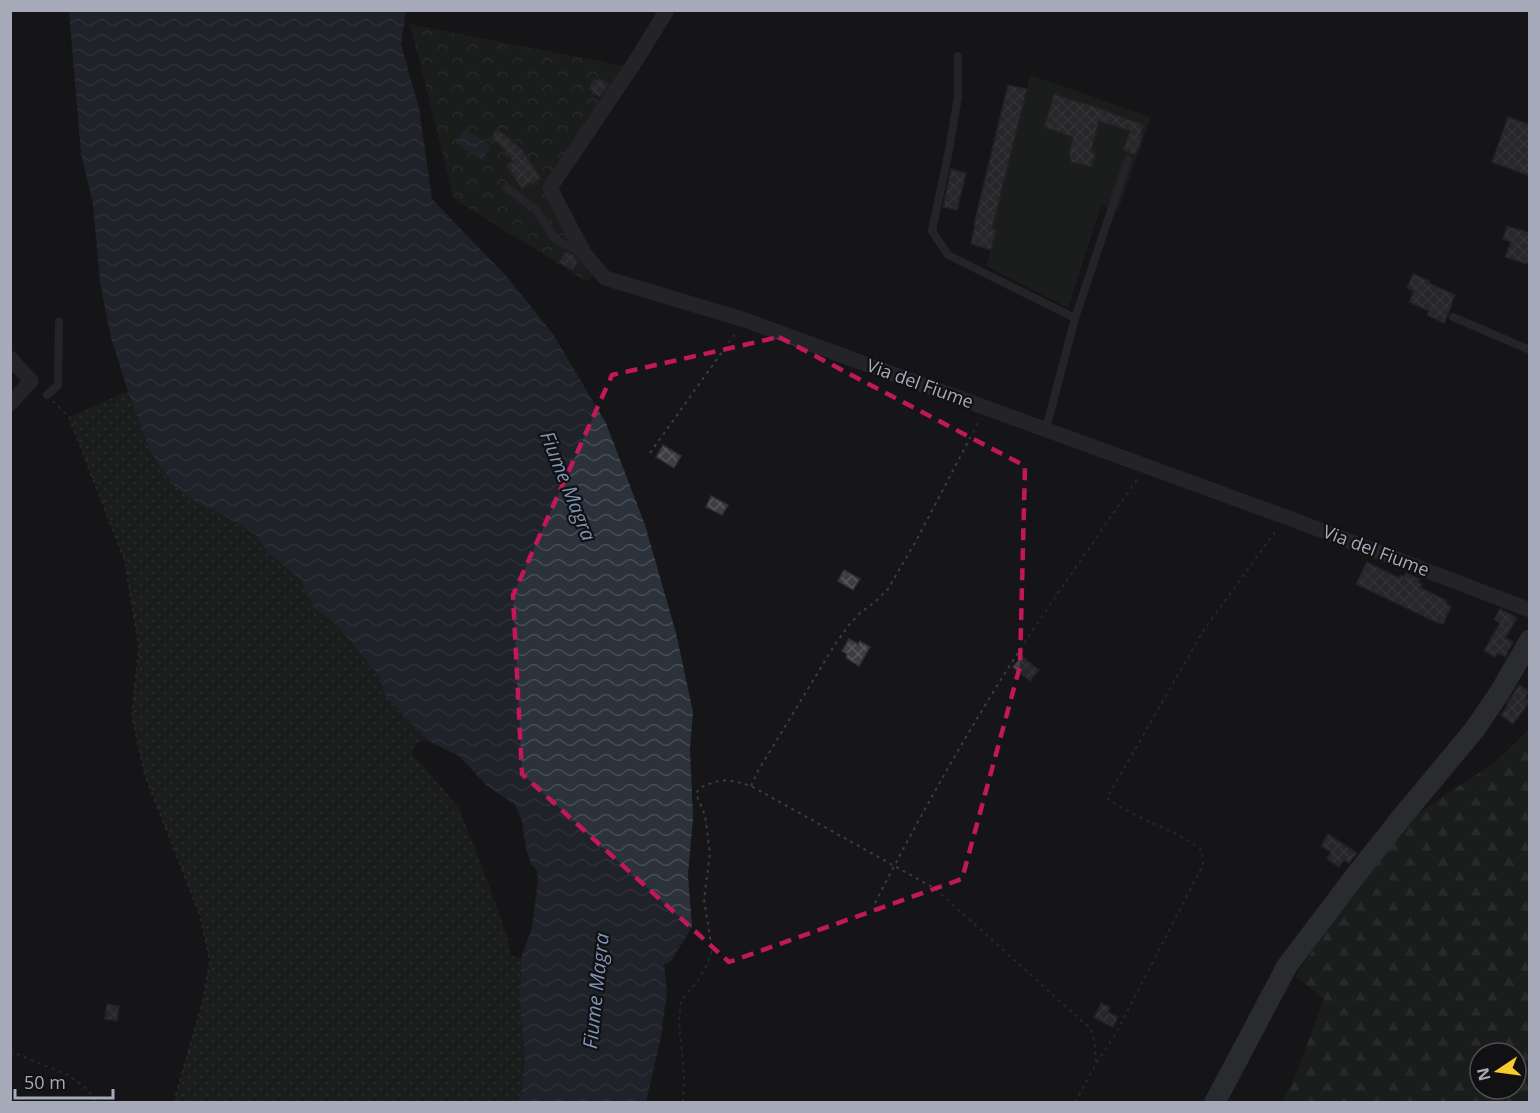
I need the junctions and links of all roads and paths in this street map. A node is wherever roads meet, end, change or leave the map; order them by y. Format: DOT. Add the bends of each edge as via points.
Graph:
graph roads {
  1 [pos="667,10"];
  2 [pos="958,57"];
  3 [pos="1128,160"];
  4 [pos="507,188"];
  5 [pos="584,253"];
  6 [pos="1454,317"];
  7 [pos="1075,318"];
  8 [pos="745,320"];
  9 [pos="59,322"];
  10 [pos="1530,350"];
  11 [pos="10,358"];
  12 [pos="47,396"];
  13 [pos="10,404"];
  14 [pos="986,408"];
  15 [pos="1046,429"];
  16 [pos="650,453"];
  17 [pos="1147,466"];
  18 [pos="1286,517"];
  19 [pos="1530,610"];
  20 [pos="1530,640"];
  21 [pos="751,786"];
  22 [pos="894,865"];
  23 [pos="875,903"];
  24 [pos="10,1051"];
  25 [pos="1096,1064"];
  26 [pos="97,1102"];
  27 [pos="174,1102"];
  28 [pos="683,1102"];
  29 [pos="1075,1102"];
  30 [pos="1215,1102"];
  1 -- 5 [label="street, Via del Fiume" via="550,188"];
  2 -- 7 [label="lane" via="958,97 932,231 948,255"];
  3 -- 7 [label="lane"];
  4 -- 5 [label="lane" via="536,210 556,240"];
  5 -- 8 [label="street, Via del Fiume" via="605,278"];
  6 -- 10 [label="lane"];
  7 -- 15 [label="lane"];
  8 -- 14 [label="street, Via del Fiume"];
  8 -- 16 [label="path"];
  9 -- 12 [label="lane" via="58,385"];
  11 -- 13 [label="street" via="32,381"];
  12 -- 27 [label="path" via="69,417 124,561 140,647 132,717 145,775 200,915 210,961 203,1001"];
  14 -- 15 [label="street, Via del Fiume"];
  14 -- 21 [label="path" via="888,589 860,613 834,646"];
  15 -- 17 [label="street, Via del Fiume"];
  17 -- 18 [label="street, Via del Fiume"];
  17 -- 22 [label="path" via="1004,674"];
  18 -- 19 [label="street, Via del Fiume"];
  18 -- 25 [label="path" via="1205,628 1107,798 1189,840 1202,850 1203,865 1115,1035"];
  20 -- 30 [label="main road" via="1475,729 1394,826 1287,966"];
  21 -- 22 [label="path"];
  21 -- 28 [label="path" via="719,780 699,788 696,794 705,815 710,854 704,899 712,950 705,969 681,1000"];
  22 -- 23 [label="path"];
  22 -- 25 [label="path" via="934,888 1091,1029"];
  24 -- 26 [label="path" via="68,1075"];
  25 -- 29 [label="path"];
}
